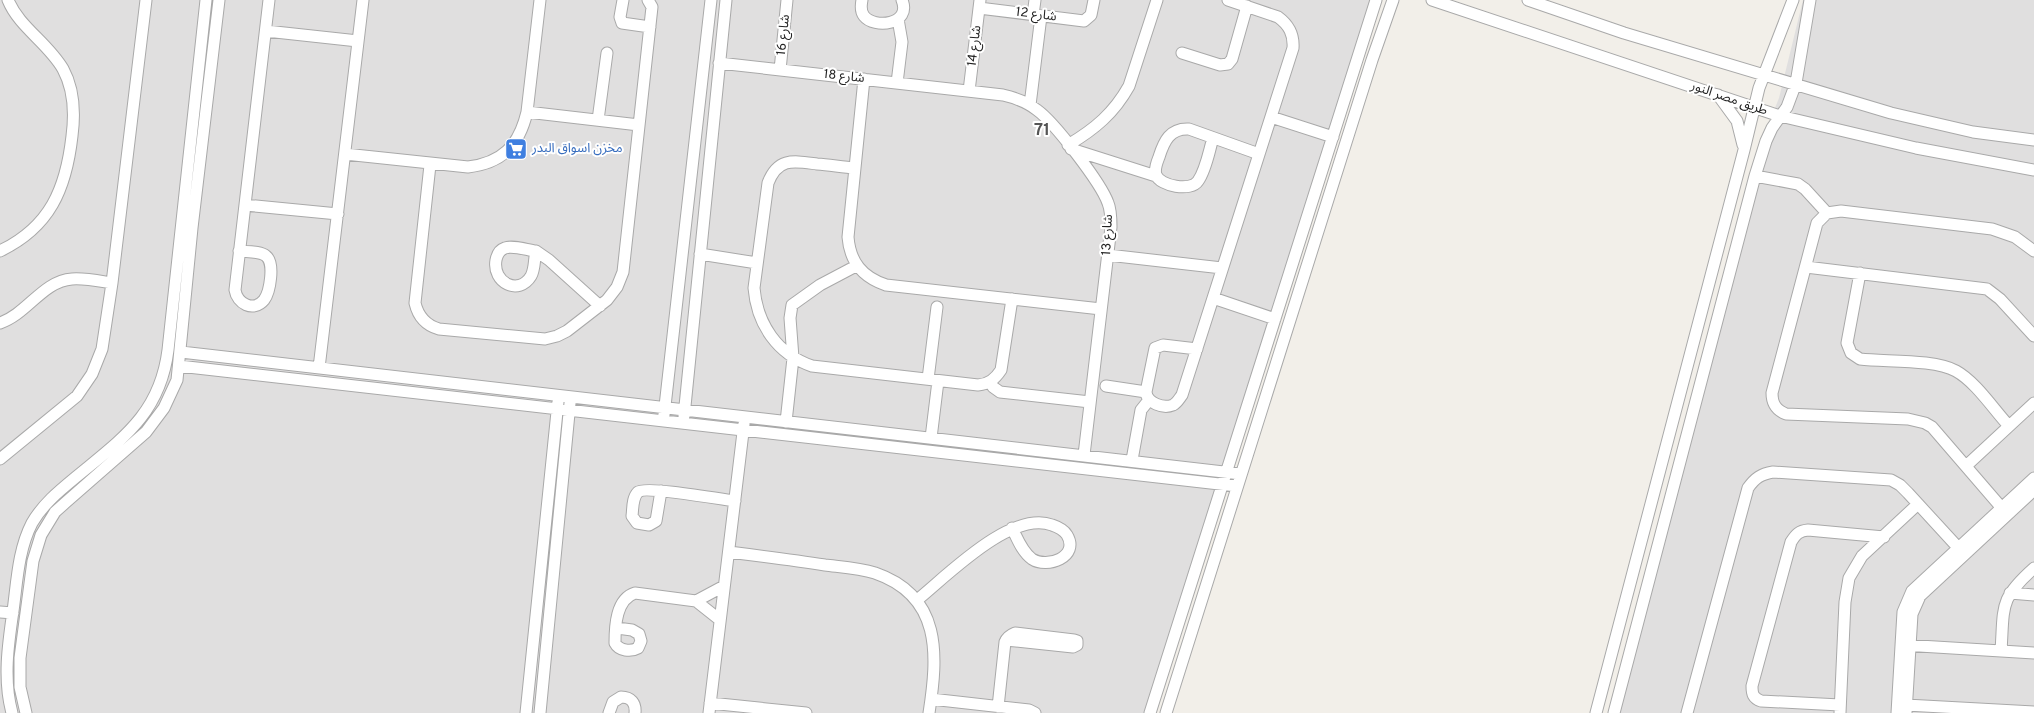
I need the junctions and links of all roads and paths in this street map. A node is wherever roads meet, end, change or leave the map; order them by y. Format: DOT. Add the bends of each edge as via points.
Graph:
graph roads {
  1 [pos="8,0"];
  2 [pos="146,0"];
  3 [pos="206,0"];
  4 [pos="219,0"];
  5 [pos="269,0"];
  6 [pos="363,0"];
  7 [pos="540,0"];
  8 [pos="623,0"];
  9 [pos="648,0"];
  10 [pos="711,0"];
  11 [pos="787,0"];
  12 [pos="862,0"];
  13 [pos="902,0"];
  14 [pos="1035,0"];
  15 [pos="1094,0"];
  16 [pos="1158,0"];
  17 [pos="1228,0"];
  18 [pos="1393,0"];
  19 [pos="1432,0"];
  20 [pos="1528,0"];
  21 [pos="1793,0"];
  22 [pos="1810,0"];
  23 [pos="726,1"];
  24 [pos="1375,3"];
  25 [pos="979,4"];
  26 [pos="1247,6"];
  27 [pos="1388,11"];
  28 [pos="1037,15"];
  29 [pos="898,20"];
  30 [pos="650,27"];
  31 [pos="266,31"];
  32 [pos="358,41"];
  33 [pos="1182,52"];
  34 [pos="607,53"];
  35 [pos="719,63"];
  36 [pos="780,70"];
  37 [pos="1765,75"];
  38 [pos="864,79"];
  39 [pos="897,83"];
  40 [pos="1796,83"];
  41 [pos="969,91"];
  42 [pos="1718,95"];
  43 [pos="1030,105"];
  44 [pos="1754,108"];
  45 [pos="527,112"];
  46 [pos="1780,116"];
  47 [pos="1271,117"];
  48 [pos="698,118"];
  49 [pos="598,120"];
  50 [pos="713,120"];
  51 [pos="639,125"];
  52 [pos="1332,137"];
  53 [pos="1213,138"];
  54 [pos="2034,140"];
  55 [pos="1069,147"];
  56 [pos="1744,150"];
  57 [pos="345,154"];
  58 [pos="1259,154"];
  59 [pos="430,164"];
  60 [pos="855,168"];
  61 [pos="2034,170"];
  62 [pos="1156,176"];
  63 [pos="1756,176"];
  64 [pos="245,205"];
  65 [pos="1827,213"];
  66 [pos="338,214"];
  67 [pos="0,250"];
  68 [pos="239,251"];
  69 [pos="536,251"];
  70 [pos="2034,251"];
  71 [pos="700,254"];
  72 [pos="1108,255"];
  73 [pos="757,263"];
  74 [pos="856,266"];
  75 [pos="1806,266"];
  76 [pos="177,268"];
  77 [pos="1222,268"];
  78 [pos="188,269"];
  79 [pos="1860,273"];
  80 [pos="112,283"];
  81 [pos="939,291"];
  82 [pos="1213,298"];
  83 [pos="1012,299"];
  84 [pos="600,306"];
  85 [pos="1101,309"];
  86 [pos="1275,319"];
  87 [pos="0,323"];
  88 [pos="2034,336"];
  89 [pos="1197,349"];
  90 [pos="181,352"];
  91 [pos="793,358"];
  92 [pos="179,366"];
  93 [pos="318,368"];
  94 [pos="933,380"];
  95 [pos="990,382"];
  96 [pos="1092,385"];
  97 [pos="558,395"];
  98 [pos="1148,396"];
  99 [pos="571,397"];
  100 [pos="1090,402"];
  101 [pos="2034,403"];
  102 [pos="665,407"];
  103 [pos="557,408"];
  104 [pos="570,410"];
  105 [pos="684,410"];
  106 [pos="745,416"];
  107 [pos="664,420"];
  108 [pos="786,422"];
  109 [pos="683,423"];
  110 [pos="2009,426"];
  111 [pos="743,430"];
  112 [pos="931,438"];
  113 [pos="1084,455"];
  114 [pos="0,459"];
  115 [pos="1132,460"];
  116 [pos="1966,466"];
  117 [pos="1226,472"];
  118 [pos="1240,474"];
  119 [pos="2034,478"];
  120 [pos="1223,485"];
  121 [pos="1237,486"];
  122 [pos="2034,490"];
  123 [pos="661,491"];
  124 [pos="735,501"];
  125 [pos="1918,504"];
  126 [pos="2001,507"];
  127 [pos="1012,528"];
  128 [pos="1884,537"];
  129 [pos="1961,550"];
  130 [pos="729,552"];
  131 [pos="18,568"];
  132 [pos="2034,568"];
  133 [pos="32,570"];
  134 [pos="724,586"];
  135 [pos="2010,593"];
  136 [pos="2034,595"];
  137 [pos="917,600"];
  138 [pos="696,601"];
  139 [pos="0,612"];
  140 [pos="13,613"];
  141 [pos="720,620"];
  142 [pos="5,625"];
  143 [pos="617,628"];
  144 [pos="1006,640"];
  145 [pos="1905,645"];
  146 [pos="2001,651"];
  147 [pos="2034,653"];
  148 [pos="931,699"];
  149 [pos="998,707"];
  150 [pos="710,708"];
  151 [pos="1840,709"];
  152 [pos="1906,709"];
  153 [pos="1014,711"];
  154 [pos="1962,711"];
  155 [pos="2034,712"];
  156 [pos="12,713"];
  157 [pos="26,713"];
  158 [pos="526,713"];
  159 [pos="540,713"];
  160 [pos="609,713"];
  161 [pos="635,713"];
  162 [pos="806,713"];
  163 [pos="929,713"];
  164 [pos="1035,713"];
  165 [pos="1150,713"];
  166 [pos="1166,713"];
  167 [pos="1596,713"];
  168 [pos="1614,713"];
  169 [pos="1687,713"];
  170 [pos="1896,713"];
  1 -- 67 [label="street" via="62,68 69,82 74,113 67,169 56,200 23,238"];
  2 -- 80 [label="street"];
  3 -- 76 [label="street"];
  4 -- 78 [label="street"];
  5 -- 31 [label="street"];
  6 -- 32 [label="street"];
  7 -- 45 [label="street"];
  8 -- 30 [label="street" via="620,17 622,23"];
  9 -- 30 [label="street" via="652,7"];
  10 -- 23 [label="street"];
  10 -- 48 [label="street"];
  11 -- 36 [label="street, شارع 16"];
  12 -- 29 [label="street" via="862,12 868,20 889,23"];
  13 -- 29 [label="street" via="903,12"];
  14 -- 28 [label="street"];
  15 -- 28 [label="street, شارع 12" via="1091,15 1087,20"];
  16 -- 55 [label="street" via="1123,97 1112,113 1098,126"];
  17 -- 26 [label="street"];
  18 -- 27 [label="street"];
  19 -- 42 [label="street, طريق مصر النور"];
  20 -- 37 [label="street" via="1624,33"];
  21 -- 37 [label="street"];
  22 -- 40 [label="street"];
  23 -- 35 [label="street"];
  24 -- 27 [label="street"];
  24 -- 52 [label="street"];
  25 -- 28 [label="street, شارع 12"];
  25 -- 41 [label="street, شارع 14"];
  26 -- 33 [label="street" via="1232,59 1228,64 1220,65"];
  26 -- 47 [label="street" via="1278,17 1289,26 1292,33 1293,48"];
  27 -- 118 [label="street"];
  28 -- 43 [label="street"];
  29 -- 39 [label="street" via="902,42"];
  30 -- 51 [label="street"];
  31 -- 32 [label="street"];
  31 -- 64 [label="street"];
  32 -- 57 [label="street"];
  34 -- 49 [label="street"];
  35 -- 36 [label="street, شارع 18"];
  35 -- 50 [label="street"];
  36 -- 38 [label="street, شارع 18"];
  37 -- 40 [label="street"];
  37 -- 44 [label="street"];
  38 -- 39 [label="street, شارع 18"];
  38 -- 60 [label="street"];
  39 -- 41 [label="street, شارع 18"];
  40 -- 46 [label="street"];
  40 -- 54 [label="street" via="1931,123 1973,132"];
  41 -- 43 [label="street, شارع 13" via="1010,97"];
  42 -- 44 [label="street, طريق مصر النور"];
  42 -- 56 [label="street" via="1736,121"];
  43 -- 55 [label="street, شارع 13" via="1044,116"];
  44 -- 46 [label="street, طريق مصر النور"];
  44 -- 56 [label="street"];
  45 -- 49 [label="street"];
  45 -- 59 [label="street" via="517,140 507,152 495,160 482,166 468,167"];
  46 -- 61 [label="street, طريق مصر النور" via="1916,148"];
  46 -- 63 [label="street" via="1766,140"];
  47 -- 52 [label="street"];
  47 -- 58 [label="street"];
  48 -- 50 [label="street"];
  48 -- 102 [label="street"];
  49 -- 51 [label="street"];
  50 -- 71 [label="street"];
  51 -- 84 [label="street" via="623,272 617,287"];
  52 -- 86 [label="street"];
  53 -- 58 [label="street"];
  53 -- 62 [label="street" via="1189,129 1171,133 1164,142 1155,168"];
  53 -- 62 [label="street" via="1200,178 1194,186 1184,188 1162,182"];
  55 -- 62 [label="street"];
  55 -- 72 [label="street, شارع 13" via="1102,190 1109,204 1111,219"];
  56 -- 167 [label="street"];
  57 -- 59 [label="street"];
  57 -- 66 [label="street"];
  58 -- 77 [label="street"];
  59 -- 84 [label="street" via="415,302 423,321 439,329 545,339 567,331"];
  60 -- 73 [label="street" via="794,160 774,170 768,183"];
  60 -- 74 [label="street" via="848,237 850,252"];
  63 -- 65 [label="street" via="1798,184 1805,188"];
  63 -- 168 [label="street"];
  64 -- 66 [label="street"];
  64 -- 68 [label="street"];
  65 -- 70 [label="street" via="1841,212 1992,229 2014,237"];
  65 -- 75 [label="street" via="1817,223"];
  66 -- 93 [label="street"];
  68 -- 68 [label="street" via="236,295 242,303 256,305 267,295 271,264 262,254"];
  69 -- 84 [label="street"];
  71 -- 73 [label="street"];
  71 -- 105 [label="street"];
  72 -- 77 [label="street"];
  72 -- 85 [label="street, شارع 13"];
  73 -- 91 [label="street" via="754,288 758,312 770,336"];
  74 -- 81 [label="street" via="874,281 886,285"];
  74 -- 91 [label="street" via="820,285 792,305 790,318"];
  75 -- 79 [label="street"];
  75 -- 116 [label="street" via="1772,393 1774,406 1786,414 1908,419 1924,422 1932,427"];
  76 -- 78 [label="street"];
  76 -- 131 [label="street" via="167,363 150,407 130,431 55,494 39,513 27,535"];
  77 -- 82 [label="street"];
  78 -- 90 [label="street"];
  79 -- 88 [label="street" via="1987,288"];
  79 -- 110 [label="street" via="1847,343 1851,353 1860,359 1936,364 1952,369 1970,382"];
  80 -- 87 [label="street" via="82,279 62,281 53,285 16,316"];
  80 -- 114 [label="street" via="102,349 85,386 68,405"];
  81 -- 83 [label="street"];
  81 -- 94 [label="street" via="934,305 937,307"];
  82 -- 86 [label="street"];
  82 -- 89 [label="street"];
  83 -- 85 [label="street"];
  83 -- 95 [label="street" via="1004,363 997,377"];
  85 -- 96 [label="street, شارع 13"];
  86 -- 117 [label="street"];
  89 -- 98 [label="street" via="1182,395 1176,403 1168,406 1154,403"];
  89 -- 98 [label="street" via="1163,345 1155,348"];
  90 -- 92 [label="street"];
  90 -- 93 [label="street"];
  91 -- 94 [label="street" via="812,366"];
  91 -- 108 [label="street"];
  92 -- 103 [label="street"];
  92 -- 133 [label="street" via="177,380 156,421 55,512 41,535"];
  93 -- 97 [label="street"];
  94 -- 95 [label="street" via="978,385"];
  94 -- 112 [label="street"];
  95 -- 100 [label="street" via="1000,392"];
  96 -- 98 [label="street"];
  96 -- 100 [label="street, شارع 13"];
  97 -- 99 [label="street"];
  97 -- 103 [label="street"];
  98 -- 115 [label="street" via="1141,410"];
  99 -- 102 [label="street"];
  99 -- 104 [label="street"];
  100 -- 113 [label="street, شارع 13"];
  101 -- 110 [label="street"];
  102 -- 105 [label="street"];
  102 -- 107 [label="street"];
  103 -- 104 [label="street"];
  103 -- 158 [label="street"];
  104 -- 107 [label="street"];
  104 -- 159 [label="street"];
  105 -- 106 [label="street"];
  105 -- 109 [label="street"];
  106 -- 108 [label="street"];
  106 -- 111 [label="street"];
  107 -- 109 [label="street"];
  108 -- 112 [label="street"];
  109 -- 111 [label="street"];
  110 -- 116 [label="street"];
  111 -- 120 [label="street"];
  111 -- 124 [label="street"];
  112 -- 113 [label="street"];
  113 -- 115 [label="street"];
  115 -- 117 [label="street"];
  116 -- 126 [label="street"];
  117 -- 118 [label="street"];
  117 -- 120 [label="street"];
  118 -- 121 [label="street"];
  119 -- 126 [label="street"];
  120 -- 121 [label="street"];
  120 -- 165 [label="street"];
  121 -- 166 [label="street"];
  122 -- 129 [label="street"];
  123 -- 124 [label="street"];
  124 -- 130 [label="street"];
  125 -- 128 [label="street"];
  125 -- 129 [label="street"];
  125 -- 169 [label="street" via="1900,485 1880,478 1773,472 1754,479 1745,498"];
  126 -- 129 [label="street"];
  127 -- 127 [label="street" via="1035,523 1056,526 1067,535 1069,541 1066,553 1062,558 1050,563 1032,559 1023,550"];
  127 -- 137 [label="street" via="994,538"];
  128 -- 151 [label="street" via="1855,566 1846,590"];
  128 -- 151 [label="street" via="1808,530 1795,535 1752,686 1755,699 1761,701"];
  129 -- 145 [label="street" via="1912,591 1903,612"];
  130 -- 134 [label="street"];
  130 -- 137 [label="street" via="874,573 898,584"];
  131 -- 133 [label="street"];
  131 -- 140 [label="street"];
  132 -- 135 [label="street"];
  133 -- 157 [label="street" via="20,658 20,687"];
  134 -- 138 [label="street"];
  134 -- 141 [label="street"];
  135 -- 136 [label="street"];
  135 -- 146 [label="street" via="2004,608"];
  137 -- 148 [label="street" via="933,636"];
  138 -- 141 [label="street"];
  138 -- 143 [label="street" via="639,593 630,595 621,604"];
  139 -- 140 [label="street"];
  140 -- 142 [label="street"];
  141 -- 150 [label="street"];
  142 -- 156 [label="street" via="7,677"];
  144 -- 144 [label="street" via="1073,647 1077,645 1077,641 1074,640 1015,633"];
  144 -- 149 [label="street"];
  145 -- 146 [label="street"];
  145 -- 152 [label="street"];
  145 -- 170 [label="street"];
  146 -- 147 [label="street"];
  148 -- 149 [label="street"];
  148 -- 163 [label="street"];
  149 -- 153 [label="street"];
  150 -- 162 [label="street"];
  152 -- 154 [label="street"];
  153 -- 164 [label="street" via="1029,710"];
  154 -- 155 [label="street"];
  160 -- 161 [label="street" via="613,702 621,697 634,702"];
}
